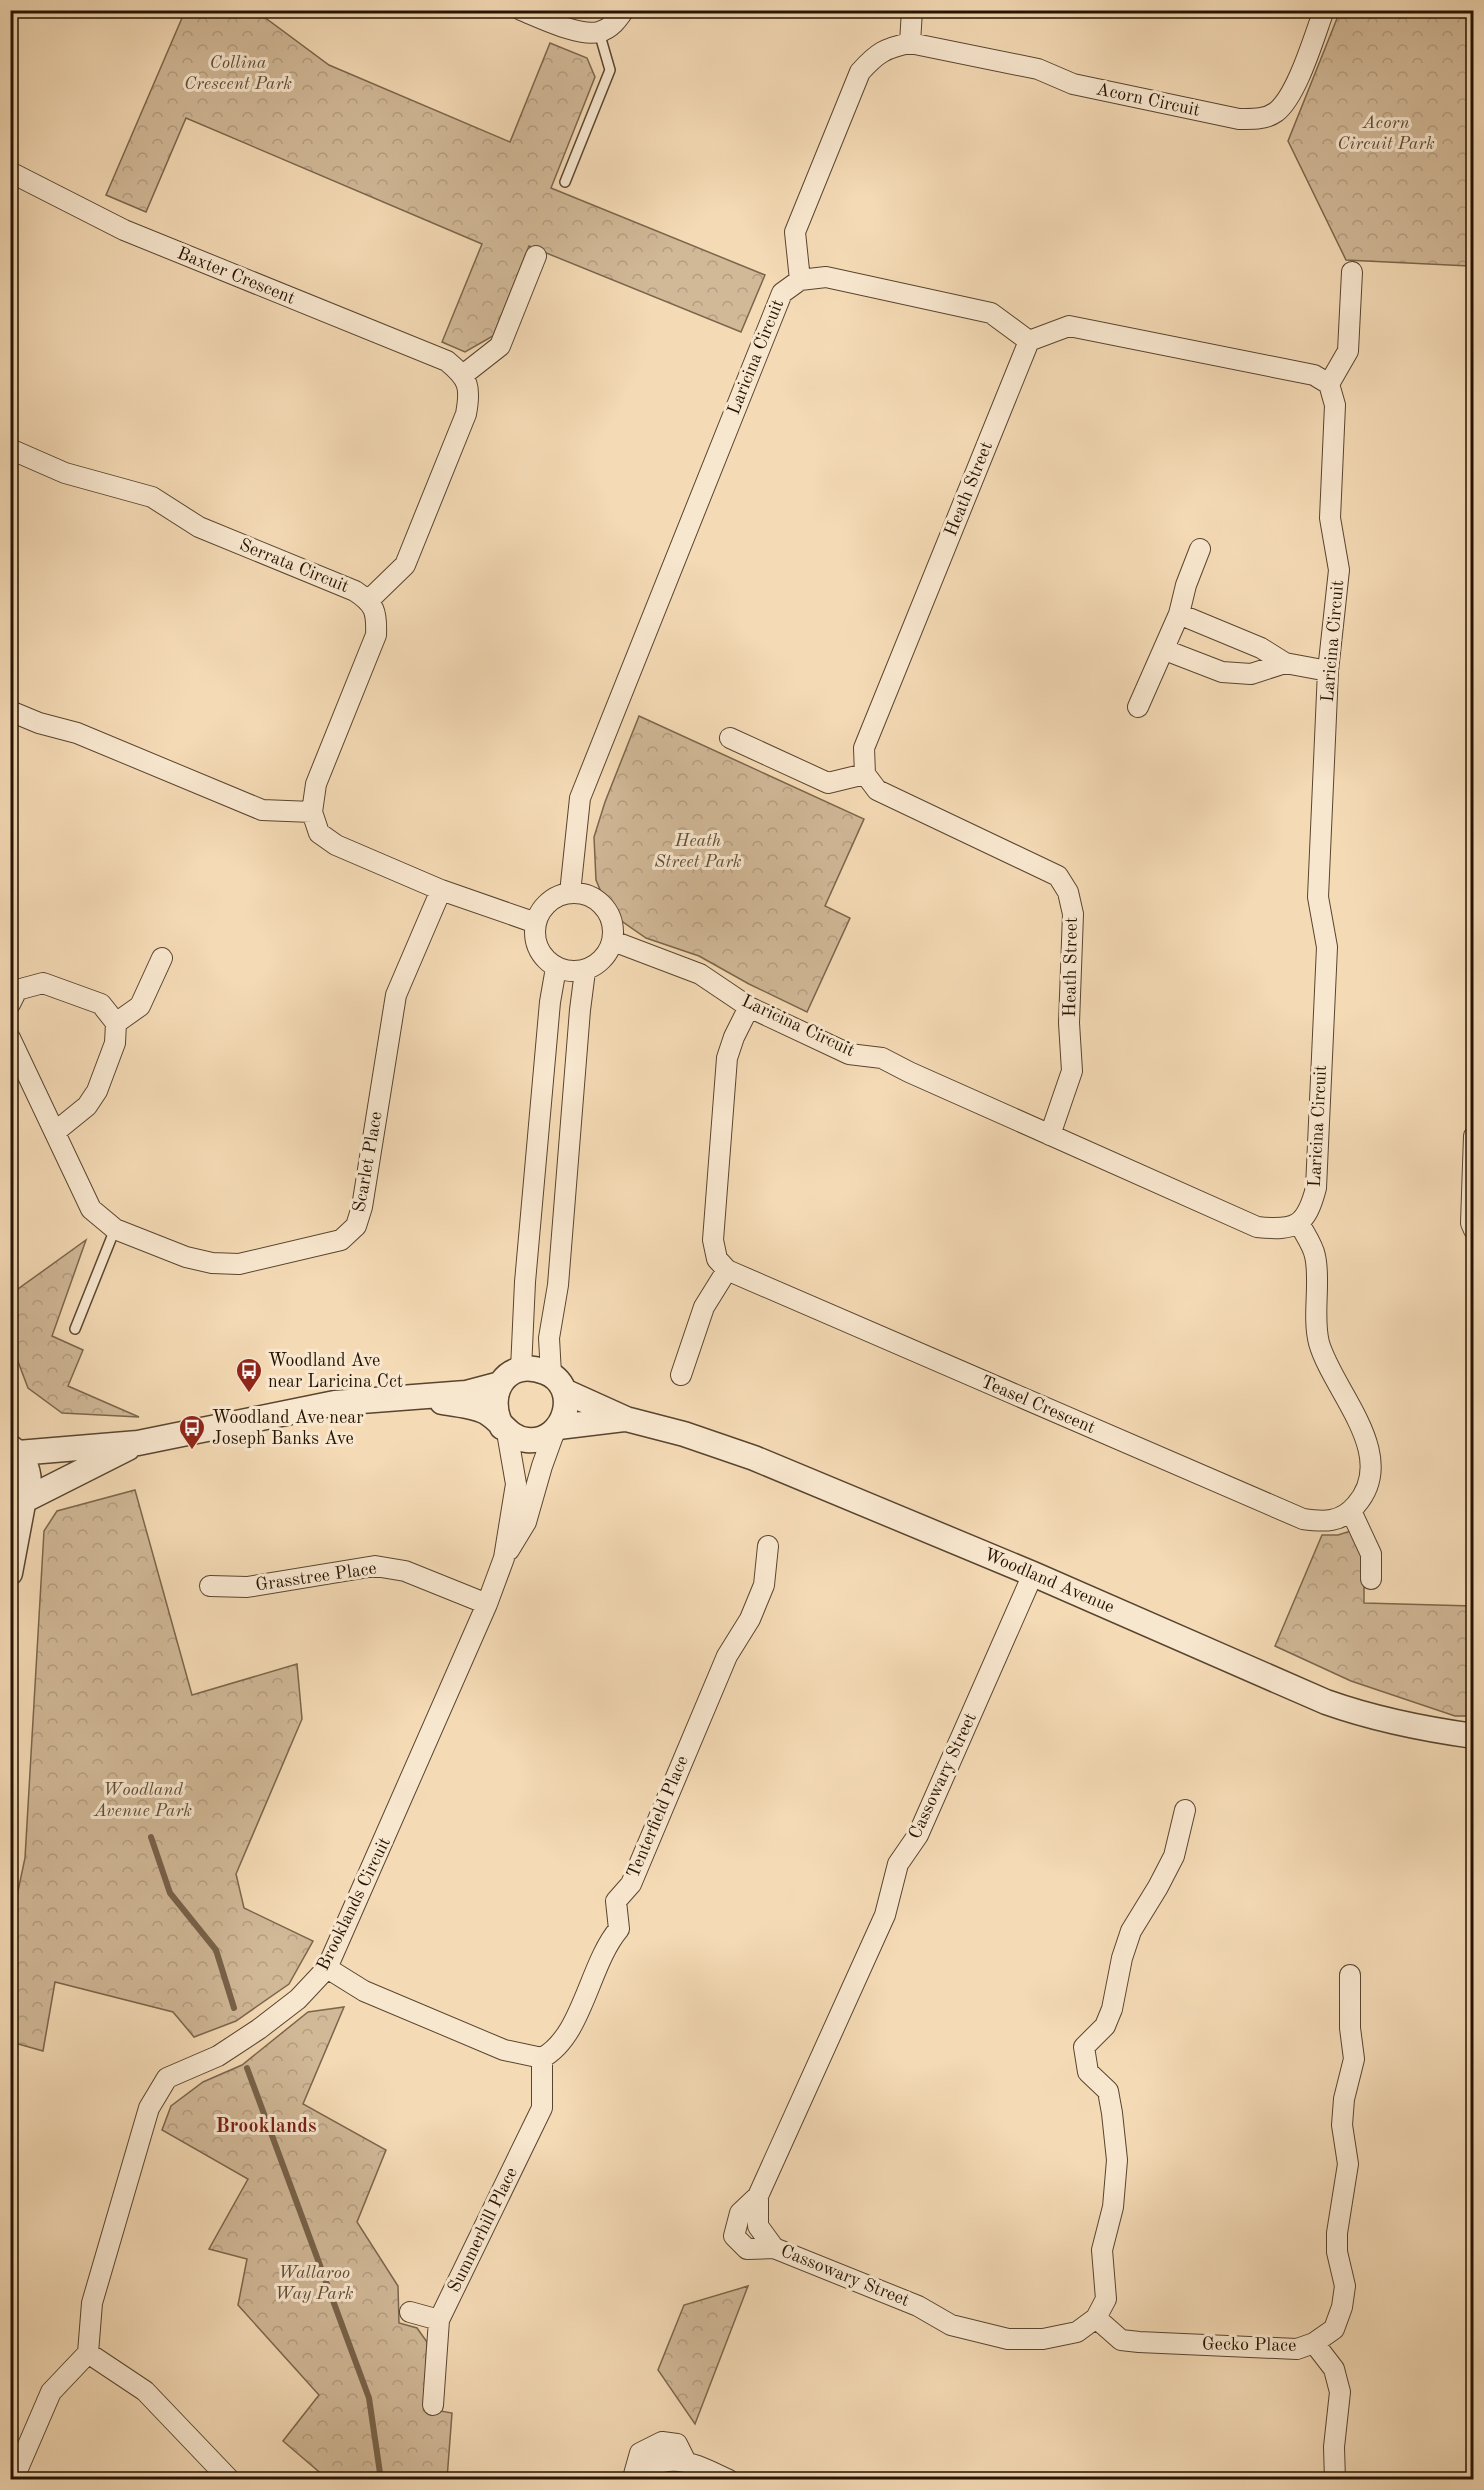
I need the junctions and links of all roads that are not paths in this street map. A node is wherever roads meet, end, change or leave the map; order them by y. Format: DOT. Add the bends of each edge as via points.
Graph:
graph roads {
  1 [pos="521,10"];
  2 [pos="624,10"];
  3 [pos="912,10"];
  4 [pos="1324,10"];
  5 [pos="599,32"];
  6 [pos="910,43"];
  7 [pos="10,172"];
  8 [pos="565,182"];
  9 [pos="536,256"];
  10 [pos="1352,272"];
  11 [pos="800,280"];
  12 [pos="1029,340"];
  13 [pos="463,375"];
  14 [pos="1329,384"];
  15 [pos="10,449"];
  16 [pos="1200,549"];
  17 [pos="369,600"];
  18 [pos="1179,614"];
  19 [pos="1165,650"];
  20 [pos="1285,663"];
  21 [pos="1328,671"];
  22 [pos="1138,707"];
  23 [pos="10,711"];
  24 [pos="730,738"];
  25 [pos="864,774"];
  26 [pos="312,812"];
  27 [pos="441,890"];
  28 [pos="570,893"];
  29 [pos="536,923"];
  30 [pos="613,941"];
  31 [pos="162,958"];
  32 [pos="556,968"];
  33 [pos="585,971"];
  34 [pos="13,992"];
  35 [pos="749,1007"];
  36 [pos="116,1023"];
  37 [pos="10,1038"];
  38 [pos="55,1132"];
  39 [pos="1050,1135"];
  40 [pos="1473,1136"];
  41 [pos="1299,1223"];
  42 [pos="115,1229"];
  43 [pos="1473,1230"];
  44 [pos="727,1270"];
  45 [pos="75,1329"];
  46 [pos="521,1369"];
  47 [pos="681,1376"];
  48 [pos="557,1382"];
  49 [pos="500,1384"];
  50 [pos="408,1396"];
  51 [pos="626,1419"];
  52 [pos="557,1429"];
  53 [pos="505,1430"];
  54 [pos="138,1443"];
  55 [pos="13,1448"];
  56 [pos="19,1507"];
  57 [pos="1351,1511"];
  58 [pos="768,1546"];
  59 [pos="504,1558"];
  60 [pos="10,1573"];
  61 [pos="1033,1574"];
  62 [pos="1371,1579"];
  63 [pos="210,1586"];
  64 [pos="487,1604"];
  65 [pos="1473,1736"];
  66 [pos="1185,1810"];
  67 [pos="327,1968"];
  68 [pos="1350,1975"];
  69 [pos="542,2058"];
  70 [pos="410,2312"];
  71 [pos="1096,2318"];
  72 [pos="440,2320"];
  73 [pos="1314,2343"];
  74 [pos="88,2353"];
  75 [pos="433,2405"];
  76 [pos="633,2479"];
  77 [pos="13,2480"];
  78 [pos="230,2480"];
  79 [pos="729,2480"];
  80 [pos="1335,2480"];
  1 -- 5 [label="street" via="581,32"];
  2 -- 5 [label="street" via="615,23"];
  3 -- 6 [label="street"];
  4 -- 6 [label="street, Acorn Circuit" via="1291,96 1275,113 1258,120 1072,84 1038,69"];
  5 -- 8 [label="lane" via="610,70"];
  6 -- 11 [label="street, Acorn Circuit" via="876,55 860,72 795,232"];
  7 -- 13 [label="street, Baxter Crescent" via="124,230 447,361"];
  9 -- 13 [label="street" via="500,346"];
  10 -- 14 [label="street" via="1348,351"];
  11 -- 12 [label="street, Laricina Circuit" via="826,277 991,313"];
  11 -- 28 [label="street, Laricina Circuit" via="782,293 776,306 580,798"];
  12 -- 14 [label="street" via="1069,326 1314,375"];
  12 -- 25 [label="street, Heath Street" via="864,748"];
  13 -- 17 [label="street" via="470,393 466,414 405,565"];
  14 -- 21 [label="street, Laricina Circuit" via="1335,405 1330,518 1339,570"];
  15 -- 17 [label="street, Serrata Circuit" via="64,472 152,497 199,526"];
  16 -- 18 [label="street"];
  17 -- 26 [label="street, Serrata Circuit" via="377,615 376,635 316,784"];
  18 -- 19 [label="street"];
  18 -- 20 [label="street" via="1261,648"];
  19 -- 20 [label="street" via="1222,672 1251,674"];
  19 -- 22 [label="street"];
  20 -- 21 [label="street"];
  21 -- 41 [label="street, Laricina Circuit" via="1318,897 1327,947 1317,1176 1311,1206"];
  23 -- 26 [label="street" via="77,733 262,810"];
  24 -- 25 [label="street" via="828,783"];
  25 -- 39 [label="street, Heath Street" via="877,790 1058,876 1068,892 1073,915 1069,1023 1072,1071"];
  26 -- 27 [label="street" via="320,832 336,845"];
  27 -- 29 [label="street"];
  27 -- 42 [label="street, Scarlet Place" via="396,995 356,1226 341,1240 239,1264 186,1257"];
  28 -- 29 [label="street" via="551,900"];
  28 -- 30 [label="street" via="593,897 604,906 613,926"];
  29 -- 32 [label="street" via="538,949"];
  30 -- 33 [label="street" via="602,961"];
  30 -- 35 [label="street, Laricina Circuit" via="699,974"];
  31 -- 36 [label="street" via="141,1006"];
  32 -- 33 [label="street"];
  32 -- 46 [label="street" via="525,1282"];
  33 -- 48 [label="street" via="558,1285 549,1338"];
  34 -- 36 [label="street" via="43,982 101,1004"];
  35 -- 39 [label="street, Laricina Circuit" via="849,1054 882,1058"];
  35 -- 44 [label="street" via="727,1058 713,1240 717,1259"];
  36 -- 38 [label="street" via="115,1043 97,1091 87,1106"];
  37 -- 38 [label="street, Scarlet Place"];
  38 -- 42 [label="street, Scarlet Place" via="91,1209"];
  39 -- 41 [label="street, Laricina Circuit" via="1257,1227 1282,1230"];
  40 -- 43 [label="street"];
  41 -- 57 [label="street" via="1315,1256 1319,1343 1370,1448 1371,1470 1365,1494"];
  42 -- 45 [label="lane"];
  44 -- 47 [label="street" via="704,1307"];
  44 -- 57 [label="street, Teasel Crescent" via="1303,1519 1324,1522 1340,1519"];
  46 -- 48 [label="street, Woodland Avenue" via="534,1368"];
  46 -- 49 [label="street, Woodland Avenue"];
  48 -- 51 [label="street, Woodland Avenue"];
  48 -- 52 [label="street" via="566,1410"];
  49 -- 50 [label="street, Woodland Avenue" via="465,1393"];
  49 -- 53 [label="street" via="494,1402 496,1416"];
  50 -- 53 [label="street, Woodland Avenue" via="487,1413"];
  50 -- 54 [label="street, Woodland Avenue" via="335,1403"];
  51 -- 52 [label="street, Woodland Avenue" via="584,1422"];
  51 -- 61 [label="street, Woodland Avenue" via="754,1458"];
  52 -- 53 [label="street, Woodland Avenue" via="530,1441"];
  52 -- 59 [label="street, Brooklands Circuit" via="526,1522"];
  53 -- 59 [label="street, Brooklands Circuit" via="516,1484"];
  54 -- 55 [label="street, Woodland Avenue"];
  54 -- 56 [label="street, Woodland Avenue"];
  55 -- 56 [label="street" via="29,1475 29,1488"];
  56 -- 60 [label="street"];
  57 -- 62 [label="street" via="1371,1554"];
  58 -- 69 [label="street, Tenterfield Place" via="764,1585 750,1619 727,1656 631,1884 616,1901 619,1929 608,1942 571,2026 554,2052"];
  59 -- 64 [label="street, Brooklands Circuit"];
  61 -- 65 [label="street, Woodland Avenue" via="1326,1702 1394,1723"];
  61 -- 71 [label="street, Cassowary Street" via="918,1835 898,1864 885,1915 758,2196 758,2226 774,2248 918,2306 951,2325 1008,2339 1043,2339 1077,2332"];
  63 -- 64 [label="street, Grasstree Place" via="247,1587 375,1566 405,1570"];
  64 -- 67 [label="street, Brooklands Circuit"];
  66 -- 71 [label="street" via="1174,1856 1131,1931 1105,2026 1084,2047 1088,2072 1108,2091 1117,2160 1113,2207 1102,2250 1106,2299"];
  67 -- 69 [label="street" via="364,1991 504,2050"];
  67 -- 74 [label="street, Brooklands Circuit" via="298,1999 259,2029 218,2056 167,2078 149,2108 96,2292"];
  68 -- 73 [label="street, Gecko Place" via="1354,2058 1344,2099 1342,2125 1348,2164 1336,2234 1345,2286 1334,2329"];
  69 -- 72 [label="street, Summerhill Place" via="542,2108"];
  70 -- 72 [label="street"];
  71 -- 73 [label="street, Gecko Place" via="1121,2340 1297,2349"];
  72 -- 75 [label="street, Summerhill Place"];
  73 -- 80 [label="street" via="1334,2370 1340,2392"];
  74 -- 77 [label="street" via="51,2392"];
  74 -- 78 [label="street" via="145,2391"];
  76 -- 79 [label="street" via="656,2462 685,2460"];
}
